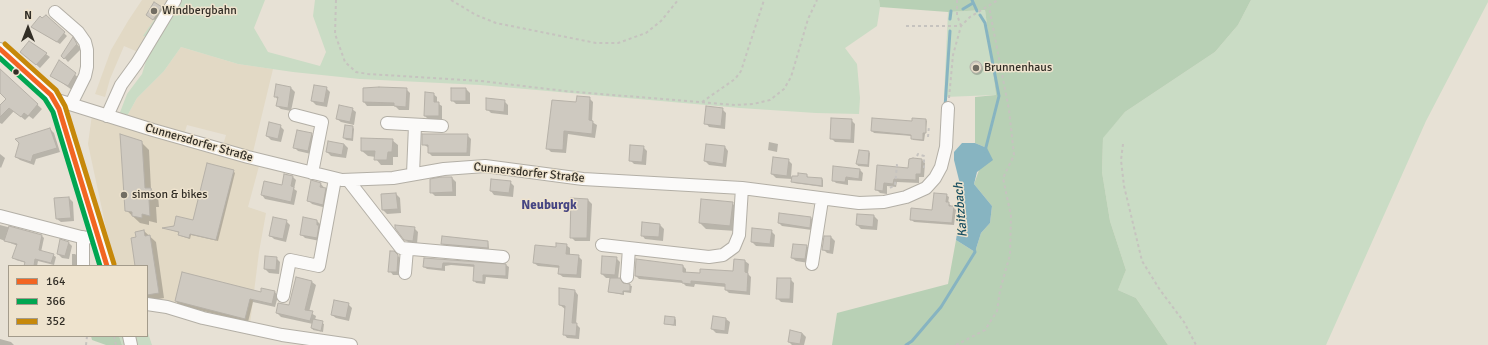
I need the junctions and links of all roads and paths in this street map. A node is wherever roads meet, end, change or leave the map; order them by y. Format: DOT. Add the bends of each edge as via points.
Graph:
graph roads {
  1 [pos="175,0"];
  2 [pos="336,0"];
  3 [pos="451,0"];
  4 [pos="460,0"];
  5 [pos="678,0"];
  6 [pos="764,0"];
  7 [pos="817,0"];
  8 [pos="958,0"];
  9 [pos="998,0"];
  10 [pos="457,4"];
  11 [pos="989,7"];
  12 [pos="55,12"];
  13 [pos="906,26"];
  14 [pos="961,26"];
  15 [pos="0,48"];
  16 [pos="54,100"];
  17 [pos="702,102"];
  18 [pos="71,104"];
  19 [pos="948,108"];
  20 [pos="295,115"];
  21 [pos="107,116"];
  22 [pos="387,123"];
  23 [pos="415,125"];
  24 [pos="442,126"];
  25 [pos="929,126"];
  26 [pos="928,137"];
  27 [pos="1123,144"];
  28 [pos="917,156"];
  29 [pos="895,164"];
  30 [pos="924,168"];
  31 [pos="312,173"];
  32 [pos="413,174"];
  33 [pos="335,179"];
  34 [pos="348,180"];
  35 [pos="742,188"];
  36 [pos="889,189"];
  37 [pos="822,200"];
  38 [pos="0,216"];
  39 [pos="97,236"];
  40 [pos="83,237"];
  41 [pos="602,245"];
  42 [pos="629,248"];
  43 [pos="407,249"];
  44 [pos="503,257"];
  45 [pos="812,264"];
  46 [pos="83,265"];
  47 [pos="107,265"];
  48 [pos="405,273"];
  49 [pos="627,277"];
  50 [pos="284,296"];
  51 [pos="148,304"];
  52 [pos="351,345"];
  53 [pos="956,345"];
  54 [pos="1196,345"];
  1 -- 21 [label="street" via="121,85"];
  2 -- 17 [label="path" via="336,40 345,62 356,72"];
  3 -- 10 [label="path"];
  4 -- 10 [label="path"];
  5 -- 10 [label="path" via="661,21 646,33 618,43 574,40 496,23"];
  6 -- 17 [label="path" via="741,71 735,79"];
  7 -- 17 [label="path" via="808,18 791,78 784,89 770,100 753,104"];
  8 -- 14 [label="path" via="957,15"];
  9 -- 11 [label="path"];
  11 -- 14 [label="path" via="970,17"];
  11 -- 53 [label="path" via="1009,110 1014,155 1004,178 1011,216 1010,255 997,311 985,330"];
  12 -- 18 [label="street" via="78,32 87,50 85,76"];
  13 -- 14 [label="path"];
  14 -- 19 [label="path" via="953,55"];
  15 -- 16 [label="street"];
  16 -- 18 [label="street, Cunnersdorfer Straße"];
  16 -- 39 [label="street" via="66,127"];
  18 -- 21 [label="street, Cunnersdorfer Straße"];
  19 -- 37 [label="street, Cunnersdorfer Straße" via="946,147 941,168 926,188 906,197 884,202"];
  20 -- 31 [label="street" via="322,122"];
  21 -- 31 [label="street, Cunnersdorfer Straße"];
  22 -- 23 [label="street"];
  23 -- 24 [label="street"];
  23 -- 32 [label="street"];
  25 -- 26 [label="path"];
  27 -- 54 [label="path" via="1121,160 1124,186 1142,261 1184,322"];
  28 -- 30 [label="path" via="924,156"];
  29 -- 36 [label="path" via="895,185"];
  31 -- 33 [label="street, Cunnersdorfer Straße"];
  32 -- 34 [label="street, Cunnersdorfer Straße"];
  32 -- 35 [label="street, Cunnersdorfer Straße" via="485,166 584,179"];
  33 -- 34 [label="street, Cunnersdorfer Straße"];
  33 -- 50 [label="street" via="319,266 290,260"];
  34 -- 43 [label="street" via="401,248"];
  35 -- 37 [label="street, Cunnersdorfer Straße"];
  35 -- 42 [label="street" via="739,235 734,247 723,255 709,257"];
  37 -- 45 [label="street"];
  38 -- 40 [label="street"];
  39 -- 40 [label="street"];
  39 -- 47 [label="street"];
  40 -- 46 [label="street"];
  41 -- 42 [label="street"];
  42 -- 49 [label="street"];
  43 -- 44 [label="street"];
  43 -- 48 [label="street"];
  51 -- 52 [label="street" via="282,335"];
}
